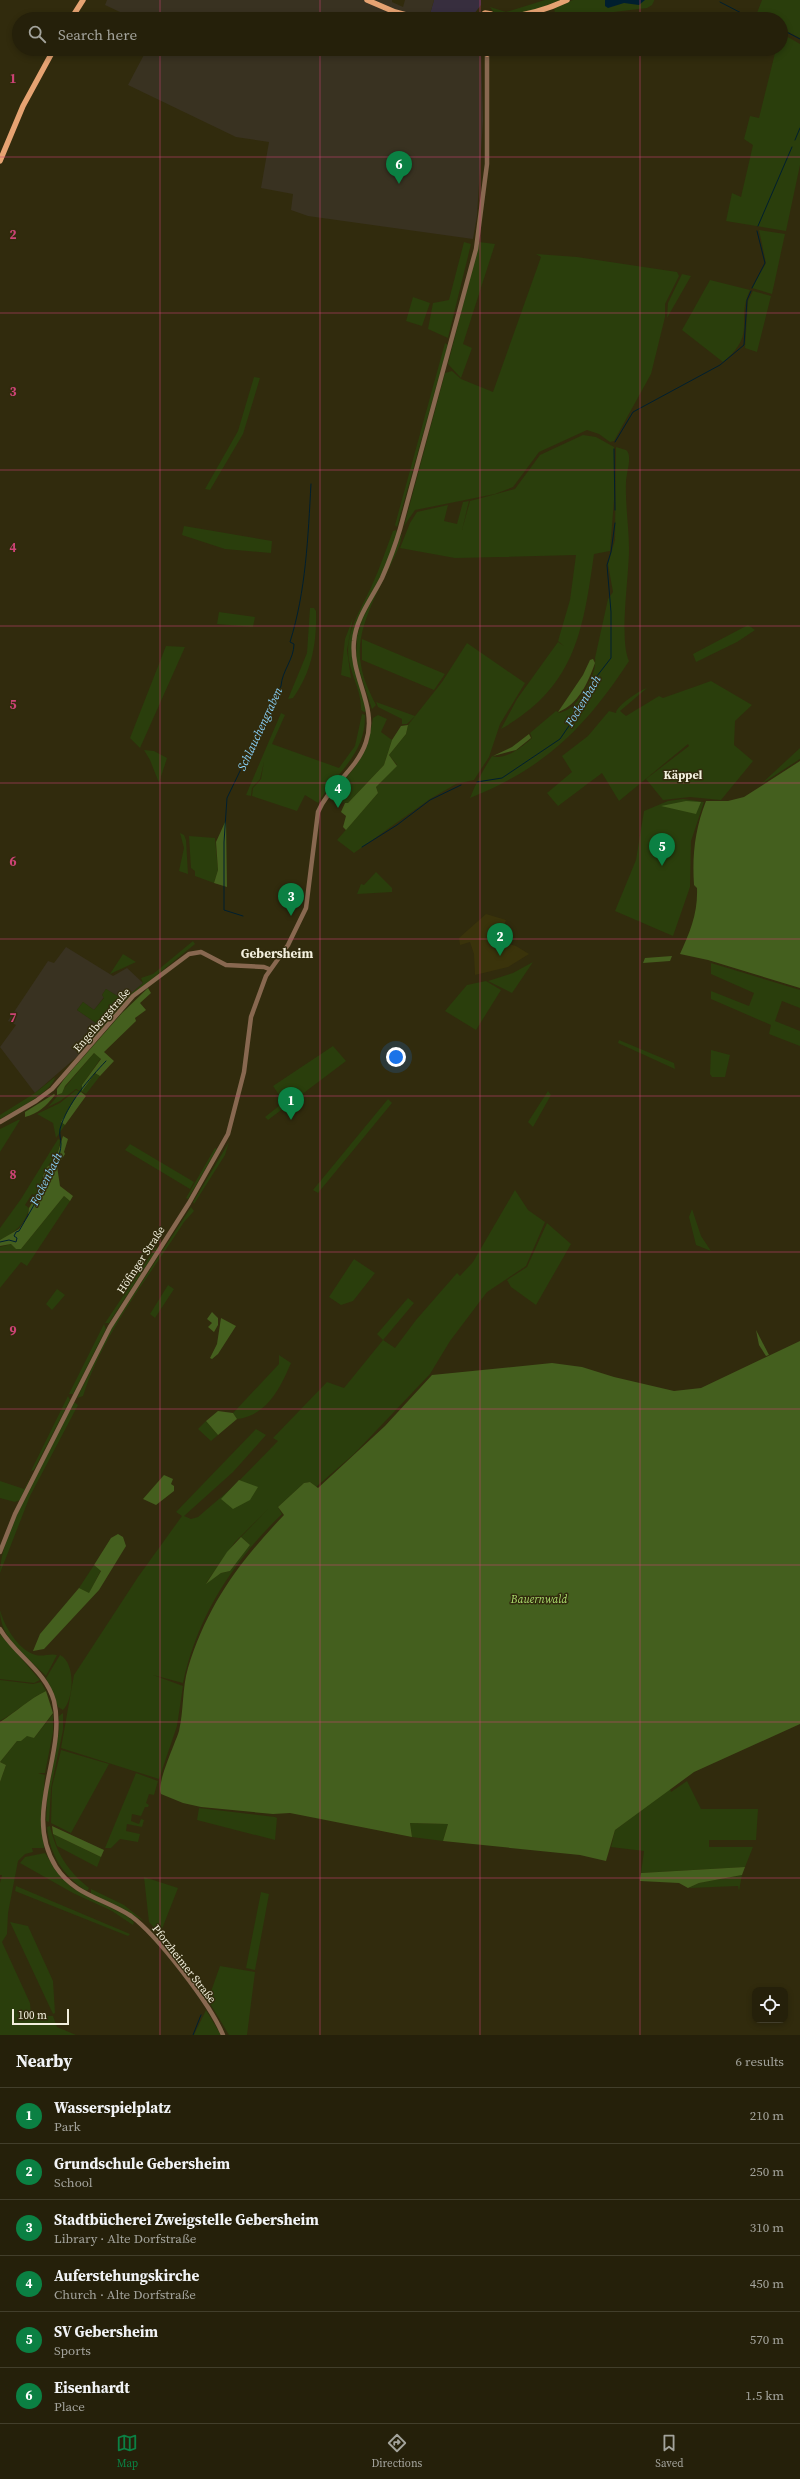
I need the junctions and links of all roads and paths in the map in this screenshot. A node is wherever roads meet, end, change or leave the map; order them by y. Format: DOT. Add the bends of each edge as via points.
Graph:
graph roads {
  1 [pos="83,0"];
  2 [pos="367,0"];
  3 [pos="567,0"];
  4 [pos="75,12"];
  5 [pos="395,12"];
  6 [pos="531,12"];
  7 [pos="50,56"];
  8 [pos="488,56"];
  9 [pos="0,161"];
  10 [pos="269,969"];
  11 [pos="0,1122"];
  12 [pos="0,1552"];
  13 [pos="0,1629"];
  14 [pos="223,2035"];
  1 -- 4 [label="main road"];
  2 -- 5 [label="main road"];
  3 -- 6 [label="main road"];
  7 -- 9 [label="main road" via="23,106"];
  8 -- 10 [label="street, Höfinger Straße" via="487,164 476,249 400,529 386,568 356,631 354,662 367,700 369,726 362,752 318,812 306,908 288,945"];
  10 -- 11 [label="street, Engelbergstraße" via="226,965 201,952 189,954 134,996 52,1088 27,1107"];
  10 -- 12 [label="street, Höfinger Straße" via="248,1025 244,1072 228,1134 185,1209 110,1327 15,1514"];
  13 -- 14 [label="street, Pforzheimer Straße" via="41,1676 56,1711 55,1739 47,1775 44,1813 45,1835 52,1859 61,1874 74,1887 130,1916 154,1937 204,2003"];
}
